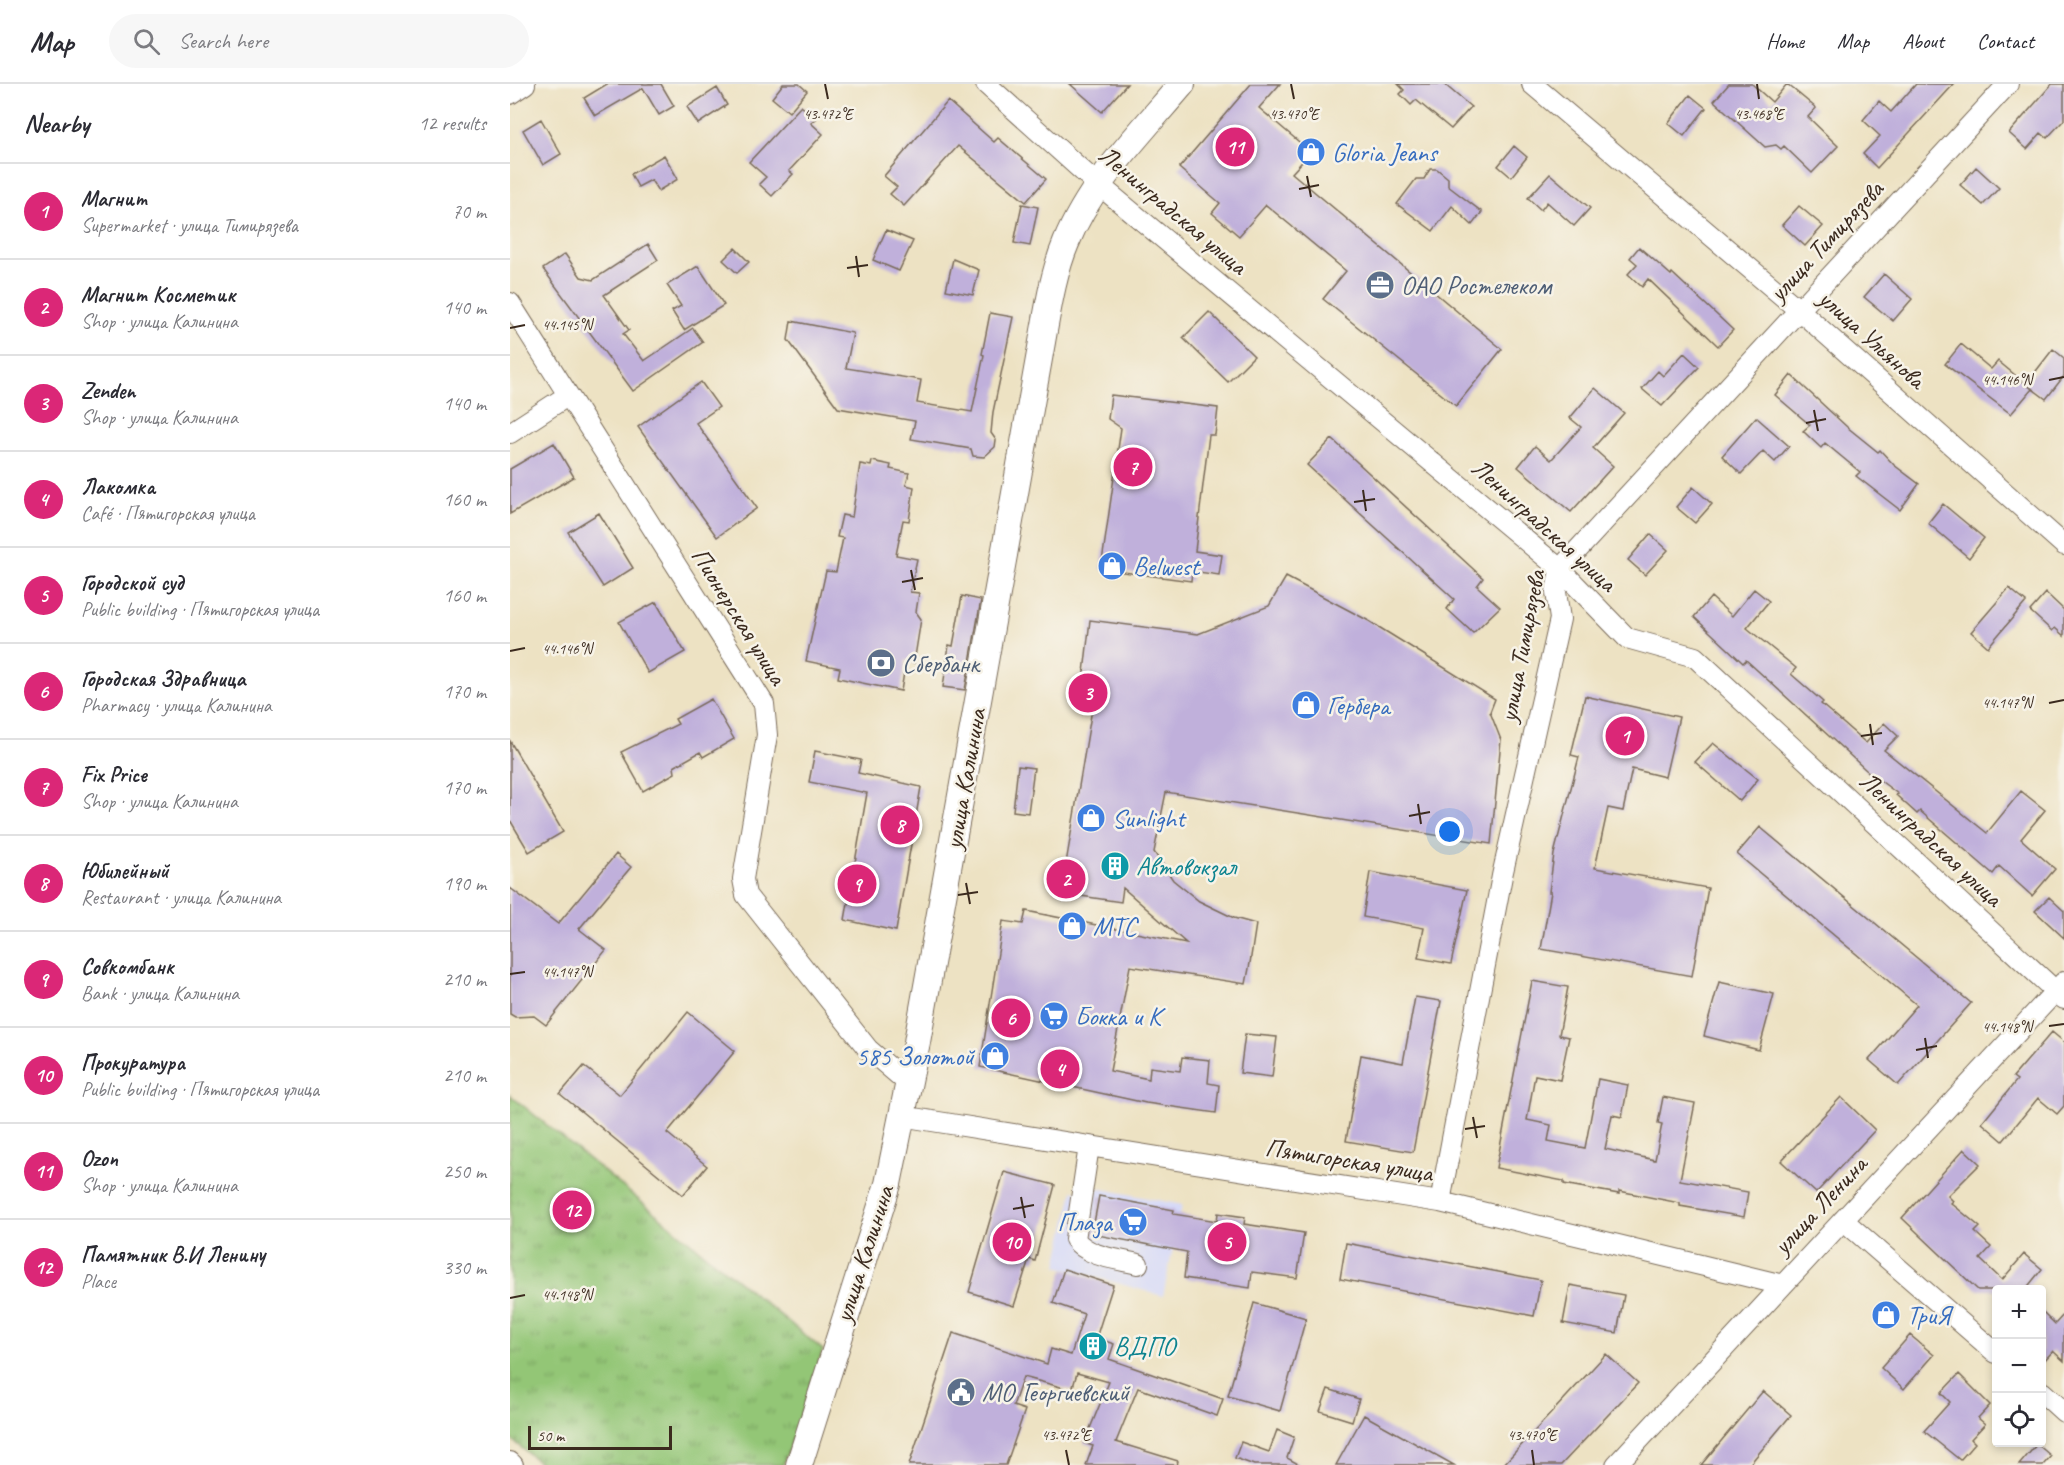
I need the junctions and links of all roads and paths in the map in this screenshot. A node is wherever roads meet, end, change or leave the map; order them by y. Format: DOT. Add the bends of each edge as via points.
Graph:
graph roads {
  1 [pos="525,84"];
  2 [pos="986,84"];
  3 [pos="1182,84"];
  4 [pos="1532,84"];
  5 [pos="2008,84"];
  6 [pos="510,94"];
  7 [pos="1100,184"];
  8 [pos="510,303"];
  9 [pos="1799,310"];
  10 [pos="567,396"];
  11 [pos="510,432"];
  12 [pos="2064,545"];
  13 [pos="1560,569"];
  14 [pos="2061,991"];
  15 [pos="909,1084"];
  16 [pos="901,1116"];
  17 [pos="1089,1146"];
  18 [pos="1440,1202"];
  19 [pos="1843,1220"];
  20 [pos="1138,1264"];
  21 [pos="1783,1285"];
  22 [pos="1992,1350"];
  23 [pos="2043,1393"];
  24 [pos="2064,1412"];
  25 [pos="799,1465"];
  26 [pos="1616,1465"];
  1 -- 6 [label="street"];
  2 -- 7 [label="street, Ленинградская улица"];
  3 -- 7 [label="main road, улица Калинина"];
  4 -- 9 [label="street, улица Ульянова"];
  5 -- 9 [label="street, улица Тимирязева"];
  7 -- 13 [label="street, Ленинградская улица"];
  7 -- 15 [label="main road, улица Калинина" via="1065,245 1052,293"];
  8 -- 10 [label="street, Пионерская улица"];
  9 -- 12 [label="street, улица Ульянова"];
  9 -- 13 [label="street, улица Тимирязева"];
  10 -- 11 [label="street"];
  10 -- 15 [label="street, Пионерская улица" via="764,705 767,735 743,879 746,895 868,1049"];
  13 -- 14 [label="street, Ленинградская улица" via="1627,638 1695,657"];
  13 -- 18 [label="street, улица Тимирязева" via="1556,591 1560,619 1502,876"];
  14 -- 19 [label="street, улица Ленина"];
  15 -- 16 [label="main road, улица Калинина"];
  16 -- 17 [label="street, Пятигорская улица"];
  16 -- 25 [label="main road, улица Калинина" via="888,1184"];
  17 -- 18 [label="street, Пятигорская улица"];
  17 -- 20 [label="street" via="1075,1239 1080,1246 1096,1253"];
  18 -- 21 [label="street, Пятигорская улица"];
  19 -- 21 [label="street, улица Ленина"];
  19 -- 22 [label="street"];
  21 -- 26 [label="street, улица Ленина"];
  23 -- 24 [label="street"];
}
